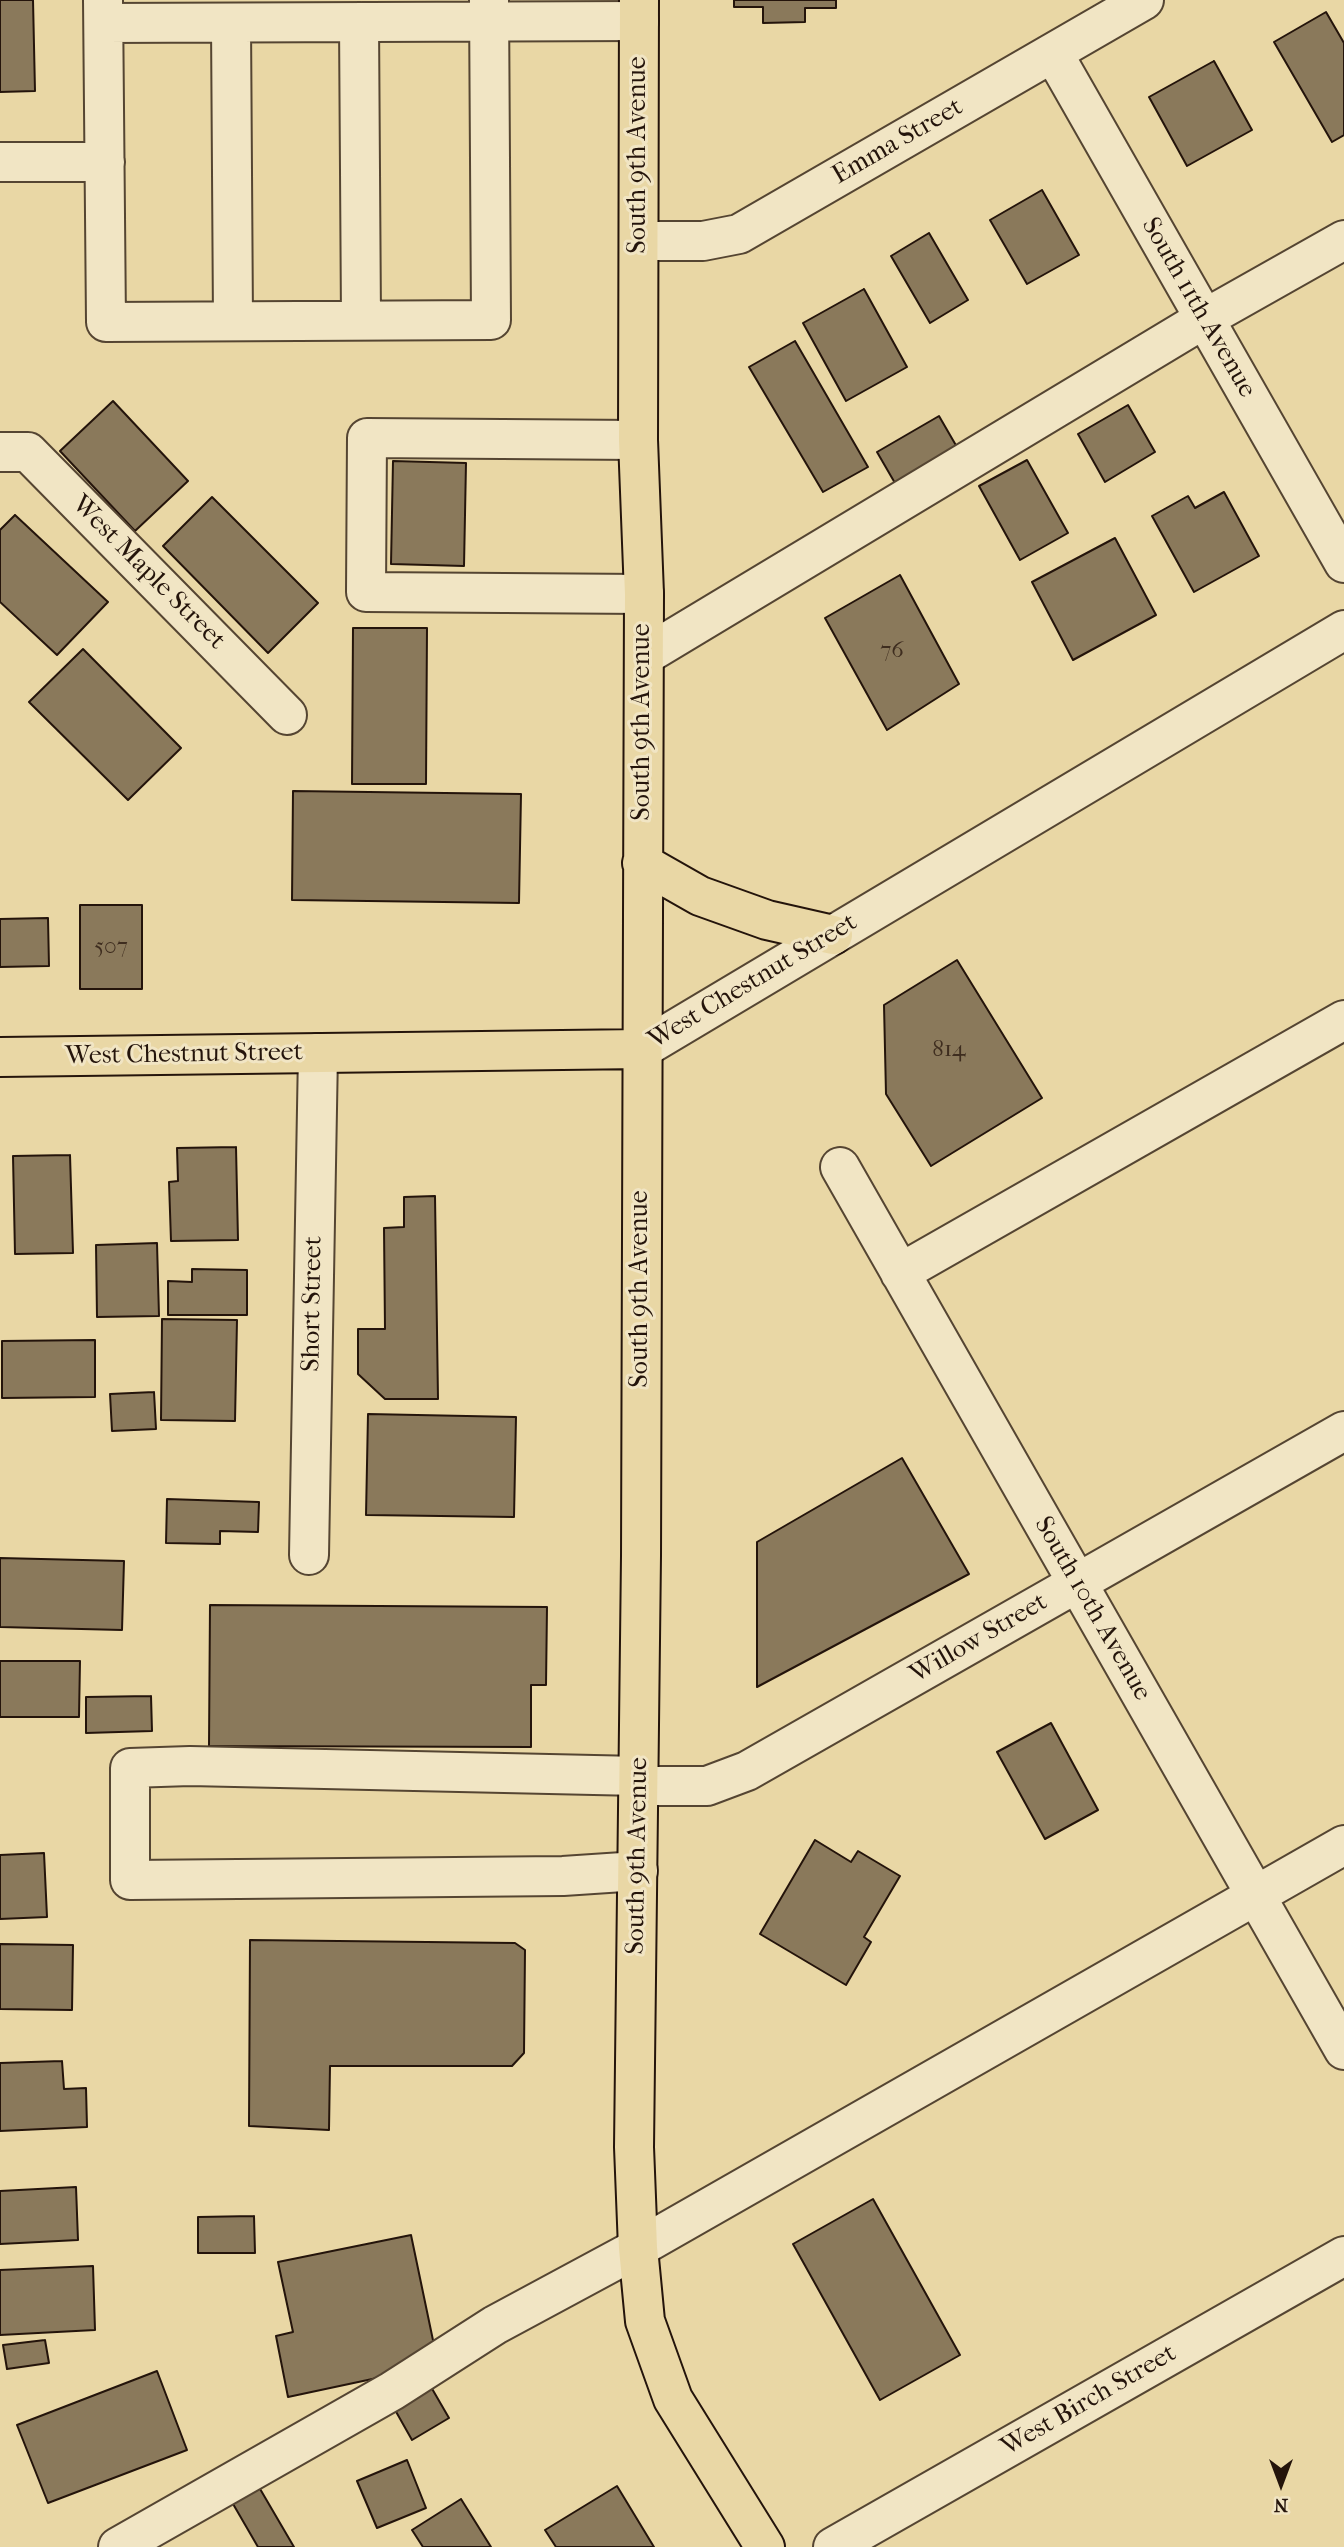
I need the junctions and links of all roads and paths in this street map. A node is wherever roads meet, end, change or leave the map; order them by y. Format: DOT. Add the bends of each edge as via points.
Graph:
graph roads {
  1 [pos="1144,0"];
  2 [pos="489,11"];
  3 [pos="639,11"];
  4 [pos="104,12"];
  5 [pos="359,22"];
  6 [pos="231,23"];
  7 [pos="1053,53"];
  8 [pos="0,162"];
  9 [pos="105,162"];
  10 [pos="1344,240"];
  11 [pos="639,241"];
  12 [pos="1204,319"];
  13 [pos="361,320"];
  14 [pos="233,321"];
  15 [pos="638,440"];
  16 [pos="0,452"];
  17 [pos="1344,563"];
  18 [pos="644,594"];
  19 [pos="1344,630"];
  20 [pos="644,656"];
  21 [pos="287,715"];
  22 [pos="642,863"];
  23 [pos="833,935"];
  24 [pos="1344,1020"];
  25 [pos="642,1049"];
  26 [pos="318,1054"];
  27 [pos="0,1057"];
  28 [pos="840,1167"];
  29 [pos="900,1273"];
  30 [pos="1344,1430"];
  31 [pos="309,1555"];
  32 [pos="1077,1583"];
  33 [pos="639,1781"];
  34 [pos="1344,1845"];
  35 [pos="638,1871"];
  36 [pos="1256,1896"];
  37 [pos="1344,2050"];
  38 [pos="638,2248"];
  39 [pos="1344,2256"];
  40 [pos="118,2547"];
  41 [pos="765,2547"];
  42 [pos="833,2547"];
  1 -- 7 [label="street, Emma Street"];
  2 -- 3 [label="street"];
  2 -- 5 [label="street"];
  2 -- 13 [label="street" via="491,320"];
  3 -- 11 [label="main road, South 9th Avenue"];
  4 -- 6 [label="street"];
  4 -- 9 [label="street"];
  5 -- 6 [label="street"];
  5 -- 13 [label="street"];
  6 -- 14 [label="street"];
  7 -- 11 [label="street, Emma Street" via="739,234 702,241"];
  7 -- 12 [label="street, South 11th Avenue"];
  8 -- 9 [label="street"];
  9 -- 14 [label="street" via="106,322"];
  10 -- 12 [label="street"];
  11 -- 15 [label="main road, South 9th Avenue"];
  12 -- 17 [label="street, South 11th Avenue"];
  12 -- 20 [label="street"];
  13 -- 14 [label="street"];
  15 -- 18 [label="main road, South 9th Avenue"];
  15 -- 18 [label="street" via="367,438 366,592"];
  16 -- 21 [label="street, West Maple Street" via="28,452"];
  18 -- 20 [label="main road, South 9th Avenue"];
  19 -- 23 [label="street, West Chestnut Street"];
  20 -- 22 [label="main road, South 9th Avenue"];
  22 -- 23 [label="main road" via="699,896 767,920"];
  22 -- 25 [label="main road, South 9th Avenue"];
  23 -- 25 [label="street, West Chestnut Street"];
  24 -- 29 [label="street"];
  25 -- 26 [label="main road, West Chestnut Street"];
  25 -- 33 [label="main road, South 9th Avenue"];
  26 -- 27 [label="main road, West Chestnut Street"];
  26 -- 31 [label="street, Short Street"];
  28 -- 29 [label="street, South 10th Avenue"];
  29 -- 32 [label="street, South 10th Avenue"];
  30 -- 32 [label="street, Willow Street"];
  32 -- 33 [label="street, Willow Street" via="732,1779 706,1786"];
  32 -- 36 [label="street, South 10th Avenue"];
  33 -- 35 [label="main road, South 9th Avenue"];
  33 -- 35 [label="street, Willow Street" via="190,1766 130,1768 130,1880 563,1876"];
  34 -- 36 [label="street"];
  35 -- 38 [label="main road, South 9th Avenue" via="634,2147"];
  36 -- 37 [label="street, South 10th Avenue"];
  36 -- 38 [label="street"];
  38 -- 40 [label="street" via="495,2325 391,2391"];
  38 -- 41 [label="main road, South 9th Avenue" via="645,2321 673,2399"];
  39 -- 42 [label="street, West Birch Street"];
}
